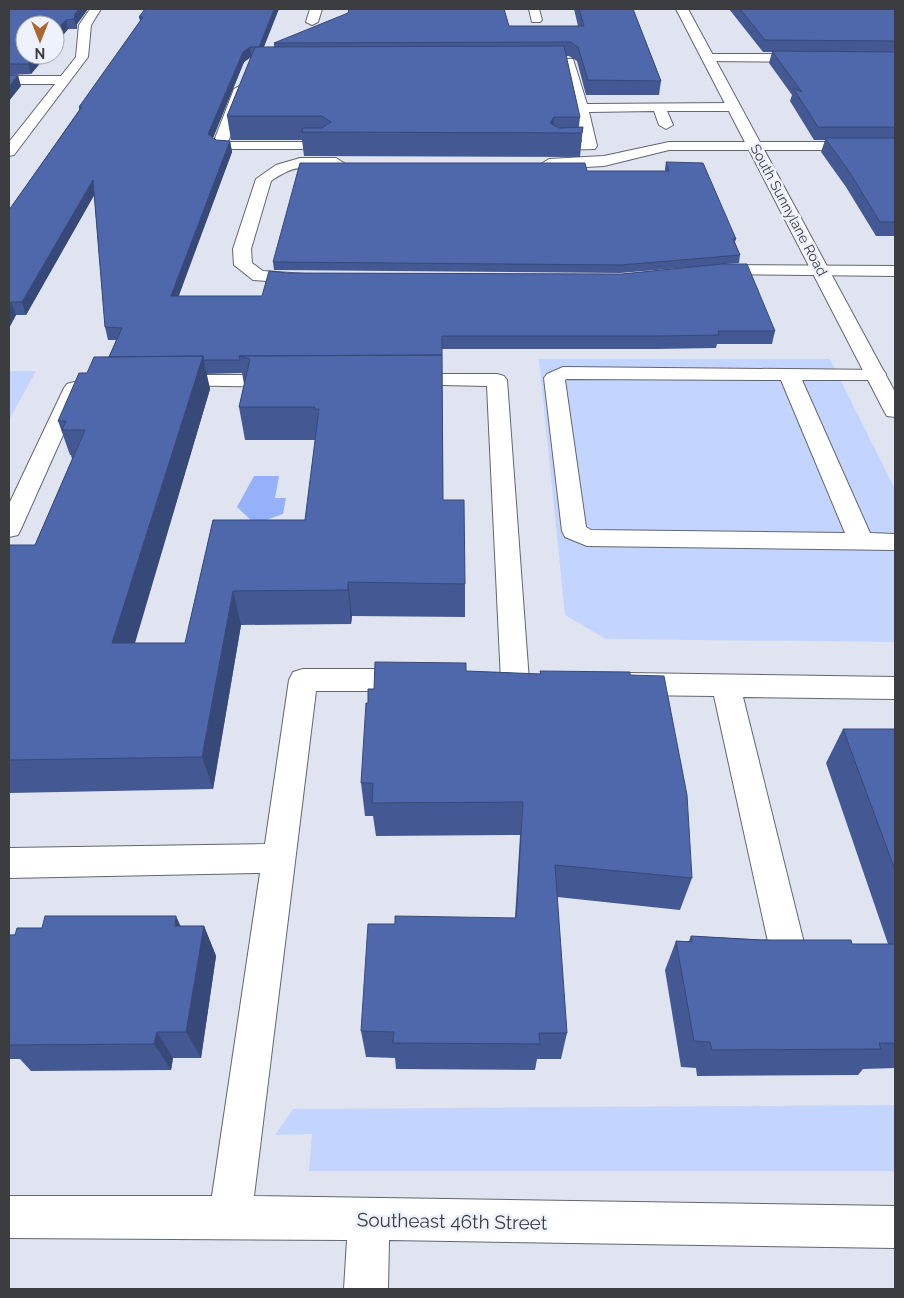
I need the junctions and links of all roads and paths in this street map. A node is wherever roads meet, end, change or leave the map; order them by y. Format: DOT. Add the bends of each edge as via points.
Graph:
graph roads {
  1 [pos="95,9"];
  2 [pos="316,9"];
  3 [pos="682,9"];
  4 [pos="312,22"];
  5 [pos="708,58"];
  6 [pos="817,58"];
  7 [pos="520,62"];
  8 [pos="245,79"];
  9 [pos="9,80"];
  10 [pos="64,80"];
  11 [pos="659,107"];
  12 [pos="734,107"];
  13 [pos="581,108"];
  14 [pos="666,125"];
  15 [pos="336,146"];
  16 [pos="541,146"];
  17 [pos="755,146"];
  18 [pos="895,146"];
  19 [pos="9,152"];
  20 [pos="349,163"];
  21 [pos="534,164"];
  22 [pos="821,271"];
  23 [pos="895,271"];
  24 [pos="692,272"];
  25 [pos="318,279"];
  26 [pos="789,374"];
  27 [pos="876,374"];
  28 [pos="302,380"];
  29 [pos="390,380"];
  30 [pos="146,381"];
  31 [pos="97,382"];
  32 [pos="895,411"];
  33 [pos="9,529"];
  34 [pos="860,542"];
  35 [pos="895,542"];
  36 [pos="438,681"];
  37 [pos="515,681"];
  38 [pos="601,683"];
  39 [pos="726,686"];
  40 [pos="895,688"];
  41 [pos="278,858"];
  42 [pos="9,863"];
  43 [pos="788,951"];
  44 [pos="9,1217"];
  45 [pos="230,1217"];
  46 [pos="370,1220"];
  47 [pos="895,1227"];
  48 [pos="366,1289"];
  1 -- 10 [label="street" via="84,25 82,57"];
  2 -- 4 [label="street"];
  3 -- 5 [label="street, South Sunnylane Road"];
  5 -- 6 [label="street"];
  5 -- 12 [label="street, South Sunnylane Road"];
  7 -- 13 [label="street" via="570,62"];
  8 -- 15 [label="street" via="219,146"];
  9 -- 10 [label="street"];
  10 -- 19 [label="street"];
  11 -- 12 [label="street"];
  11 -- 13 [label="street"];
  11 -- 14 [label="street"];
  12 -- 17 [label="street, South Sunnylane Road"];
  13 -- 16 [label="street" via="590,146"];
  17 -- 18 [label="street"];
  17 -- 21 [label="street" via="669,146 604,161"];
  17 -- 22 [label="street, South Sunnylane Road"];
  20 -- 25 [label="street" via="300,163 281,168 264,179 242,249 243,265 259,276"];
  22 -- 23 [label="street"];
  22 -- 24 [label="street"];
  22 -- 27 [label="street, South Sunnylane Road"];
  26 -- 27 [label="street"];
  26 -- 34 [label="street"];
  26 -- 34 [label="street" via="563,373 554,378 574,531 587,538"];
  27 -- 32 [label="street, South Sunnylane Road"];
  28 -- 30 [label="street"];
  29 -- 37 [label="street" via="497,380"];
  31 -- 33 [label="street" via="77,382"];
  34 -- 35 [label="street"];
  36 -- 41 [label="street" via="303,680"];
  38 -- 39 [label="street"];
  39 -- 40 [label="street"];
  39 -- 43 [label="street"];
  41 -- 42 [label="street"];
  41 -- 45 [label="street"];
  44 -- 45 [label="street, Southeast 46th Street"];
  45 -- 46 [label="street, Southeast 46th Street"];
  46 -- 47 [label="street, Southeast 46th Street"];
  46 -- 48 [label="street"];
}
